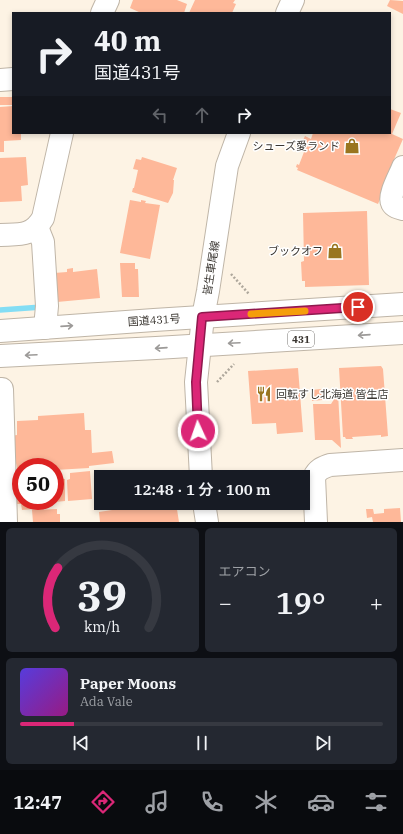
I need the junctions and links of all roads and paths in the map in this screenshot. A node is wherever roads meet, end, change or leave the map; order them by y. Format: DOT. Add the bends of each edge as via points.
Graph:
graph roads {
  1 [pos="108,0"];
  2 [pos="293,0"];
  3 [pos="102,12"];
  4 [pos="287,12"];
  5 [pos="12,79"];
  6 [pos="0,80"];
  7 [pos="62,134"];
  8 [pos="239,134"];
  9 [pos="403,167"];
  10 [pos="403,209"];
  11 [pos="37,228"];
  12 [pos="0,235"];
  13 [pos="230,272"];
  14 [pos="253,299"];
  15 [pos="403,304"];
  16 [pos="202,317"];
  17 [pos="45,328"];
  18 [pos="0,331"];
  19 [pos="403,333"];
  20 [pos="200,345"];
  21 [pos="0,356"];
  22 [pos="237,360"];
  23 [pos="213,386"];
  24 [pos="0,389"];
  25 [pos="403,460"];
  26 [pos="201,470"];
  27 [pos="205,510"];
  28 [pos="6,522"];
  29 [pos="207,522"];
  30 [pos="316,522"];
  1 -- 3 [label="main road"];
  2 -- 4 [label="main road"];
  5 -- 6 [label="main road"];
  7 -- 11 [label="main road" via="43,218"];
  8 -- 16 [label="main road, 皆生車尾線" via="227,166"];
  9 -- 10 [label="main road" via="390,199 392,205"];
  11 -- 12 [label="main road" via="29,233"];
  11 -- 17 [label="main road" via="43,242 47,306"];
  13 -- 14 [label="path"];
  15 -- 16 [label="main road, 国道431号"];
  17 -- 16 [label="main road, 国道431号, one-way"];
  16 -- 20 [label="main road, 皆生車尾線"];
  17 -- 18 [label="main road, 国道431号"];
  19 -- 20 [label="main road, 431, one-way"];
  20 -- 21 [label="main road, 431, one-way"];
  20 -- 26 [label="main road, 皆生車尾線" via="196,382"];
  22 -- 23 [label="path"];
  24 -- 28 [label="main road"];
  25 -- 30 [label="main road" via="330,465 320,468 314,477"];
  27 -- 29 [label="main road"];
}
